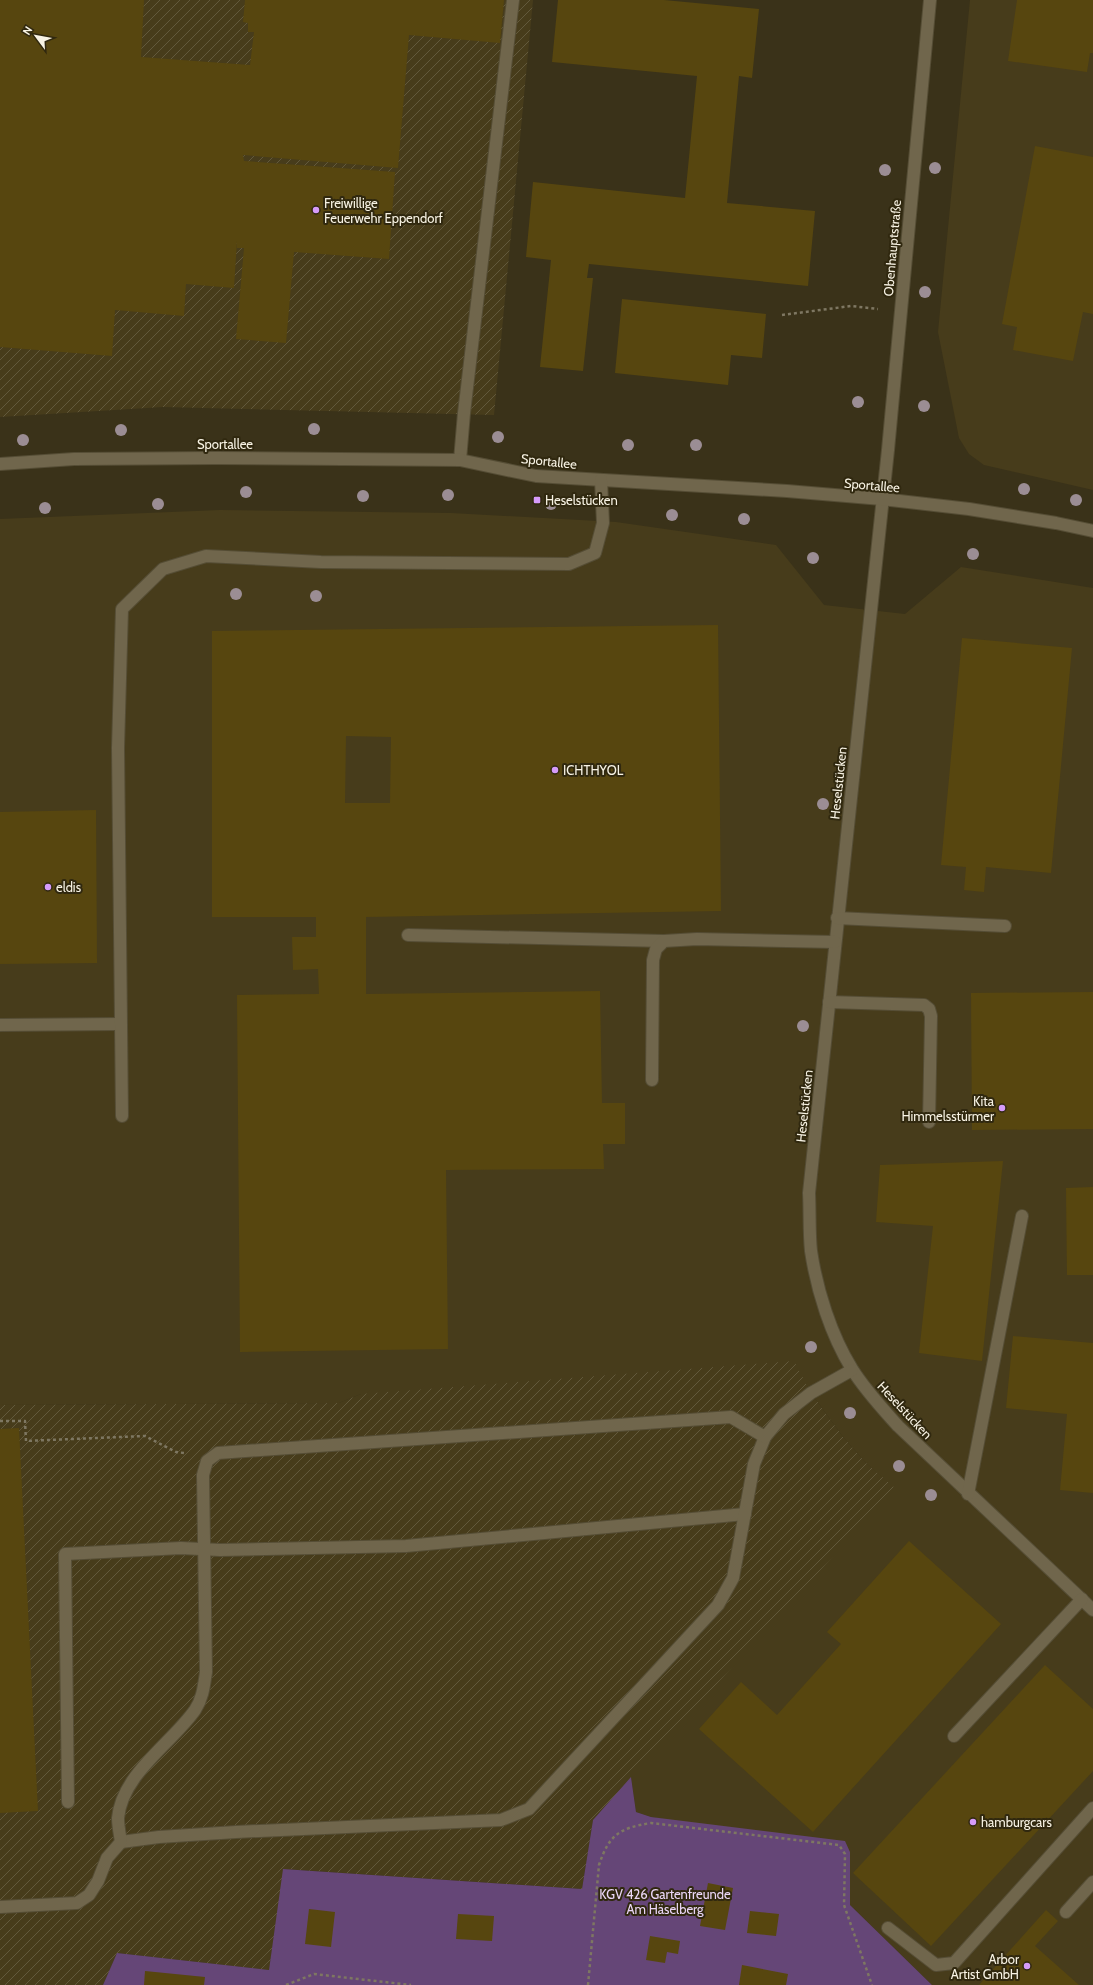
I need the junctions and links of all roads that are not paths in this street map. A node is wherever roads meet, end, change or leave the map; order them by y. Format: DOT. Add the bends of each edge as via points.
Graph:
graph roads {
  1 [pos="513,0"];
  2 [pos="930,0"];
  3 [pos="460,460"];
  4 [pos="0,464"];
  5 [pos="601,480"];
  6 [pos="882,499"];
  7 [pos="1093,531"];
  8 [pos="837,918"];
  9 [pos="1005,926"];
  10 [pos="408,935"];
  11 [pos="664,941"];
  12 [pos="835,942"];
  13 [pos="829,1002"];
  14 [pos="120,1024"];
  15 [pos="0,1025"];
  16 [pos="652,1080"];
  17 [pos="122,1116"];
  18 [pos="929,1122"];
  19 [pos="1022,1216"];
  20 [pos="852,1370"];
  21 [pos="765,1437"];
  22 [pos="968,1494"];
  23 [pos="745,1514"];
  24 [pos="203,1549"];
  25 [pos="1082,1599"];
  26 [pos="1093,1610"];
  27 [pos="954,1736"];
  28 [pos="68,1802"];
  29 [pos="1093,1808"];
  30 [pos="121,1842"];
  31 [pos="1093,1882"];
  32 [pos="0,1907"];
  33 [pos="1066,1912"];
  34 [pos="888,1928"];
  1 -- 3 [label="street" via="464,405"];
  2 -- 6 [label="street, Obenhauptstraße"];
  3 -- 4 [label="street, Sportallee" via="74,459"];
  3 -- 5 [label="street, Sportallee" via="536,476"];
  5 -- 6 [label="street, Sportallee"];
  5 -- 14 [label="street" via="603,523 596,553 568,564 321,562 206,556 163,569 122,610 118,748"];
  6 -- 7 [label="street, Sportallee" via="969,509"];
  6 -- 8 [label="street, Heselstücken"];
  8 -- 9 [label="street"];
  8 -- 12 [label="street, Heselstücken"];
  10 -- 11 [label="street"];
  11 -- 12 [label="street" via="697,938"];
  11 -- 16 [label="street" via="656,949 653,960"];
  12 -- 13 [label="street, Heselstücken"];
  13 -- 18 [label="street" via="924,1005 929,1009"];
  13 -- 20 [label="street, Heselstücken" via="809,1193 811,1251 823,1302 839,1346"];
  14 -- 15 [label="street"];
  14 -- 17 [label="street"];
  19 -- 22 [label="street"];
  20 -- 21 [label="street" via="800,1401 784,1414"];
  20 -- 22 [label="street, Heselstücken" via="898,1426"];
  21 -- 23 [label="street" via="754,1464"];
  21 -- 24 [label="street" via="731,1417 218,1453 207,1461 203,1475"];
  22 -- 25 [label="street, Heselstücken"];
  23 -- 24 [label="street" via="406,1546"];
  23 -- 30 [label="street" via="733,1578 718,1605 529,1809 501,1820 236,1832"];
  24 -- 28 [label="street" via="66,1554"];
  24 -- 30 [label="street" via="206,1672 204,1691 196,1709 140,1771 126,1795 118,1818"];
  25 -- 26 [label="street, Heselstücken"];
  25 -- 27 [label="street"];
  29 -- 34 [label="street" via="954,1963 936,1966"];
  30 -- 32 [label="street" via="107,1858 98,1882 89,1895 77,1903"];
  31 -- 33 [label="street"];
}
